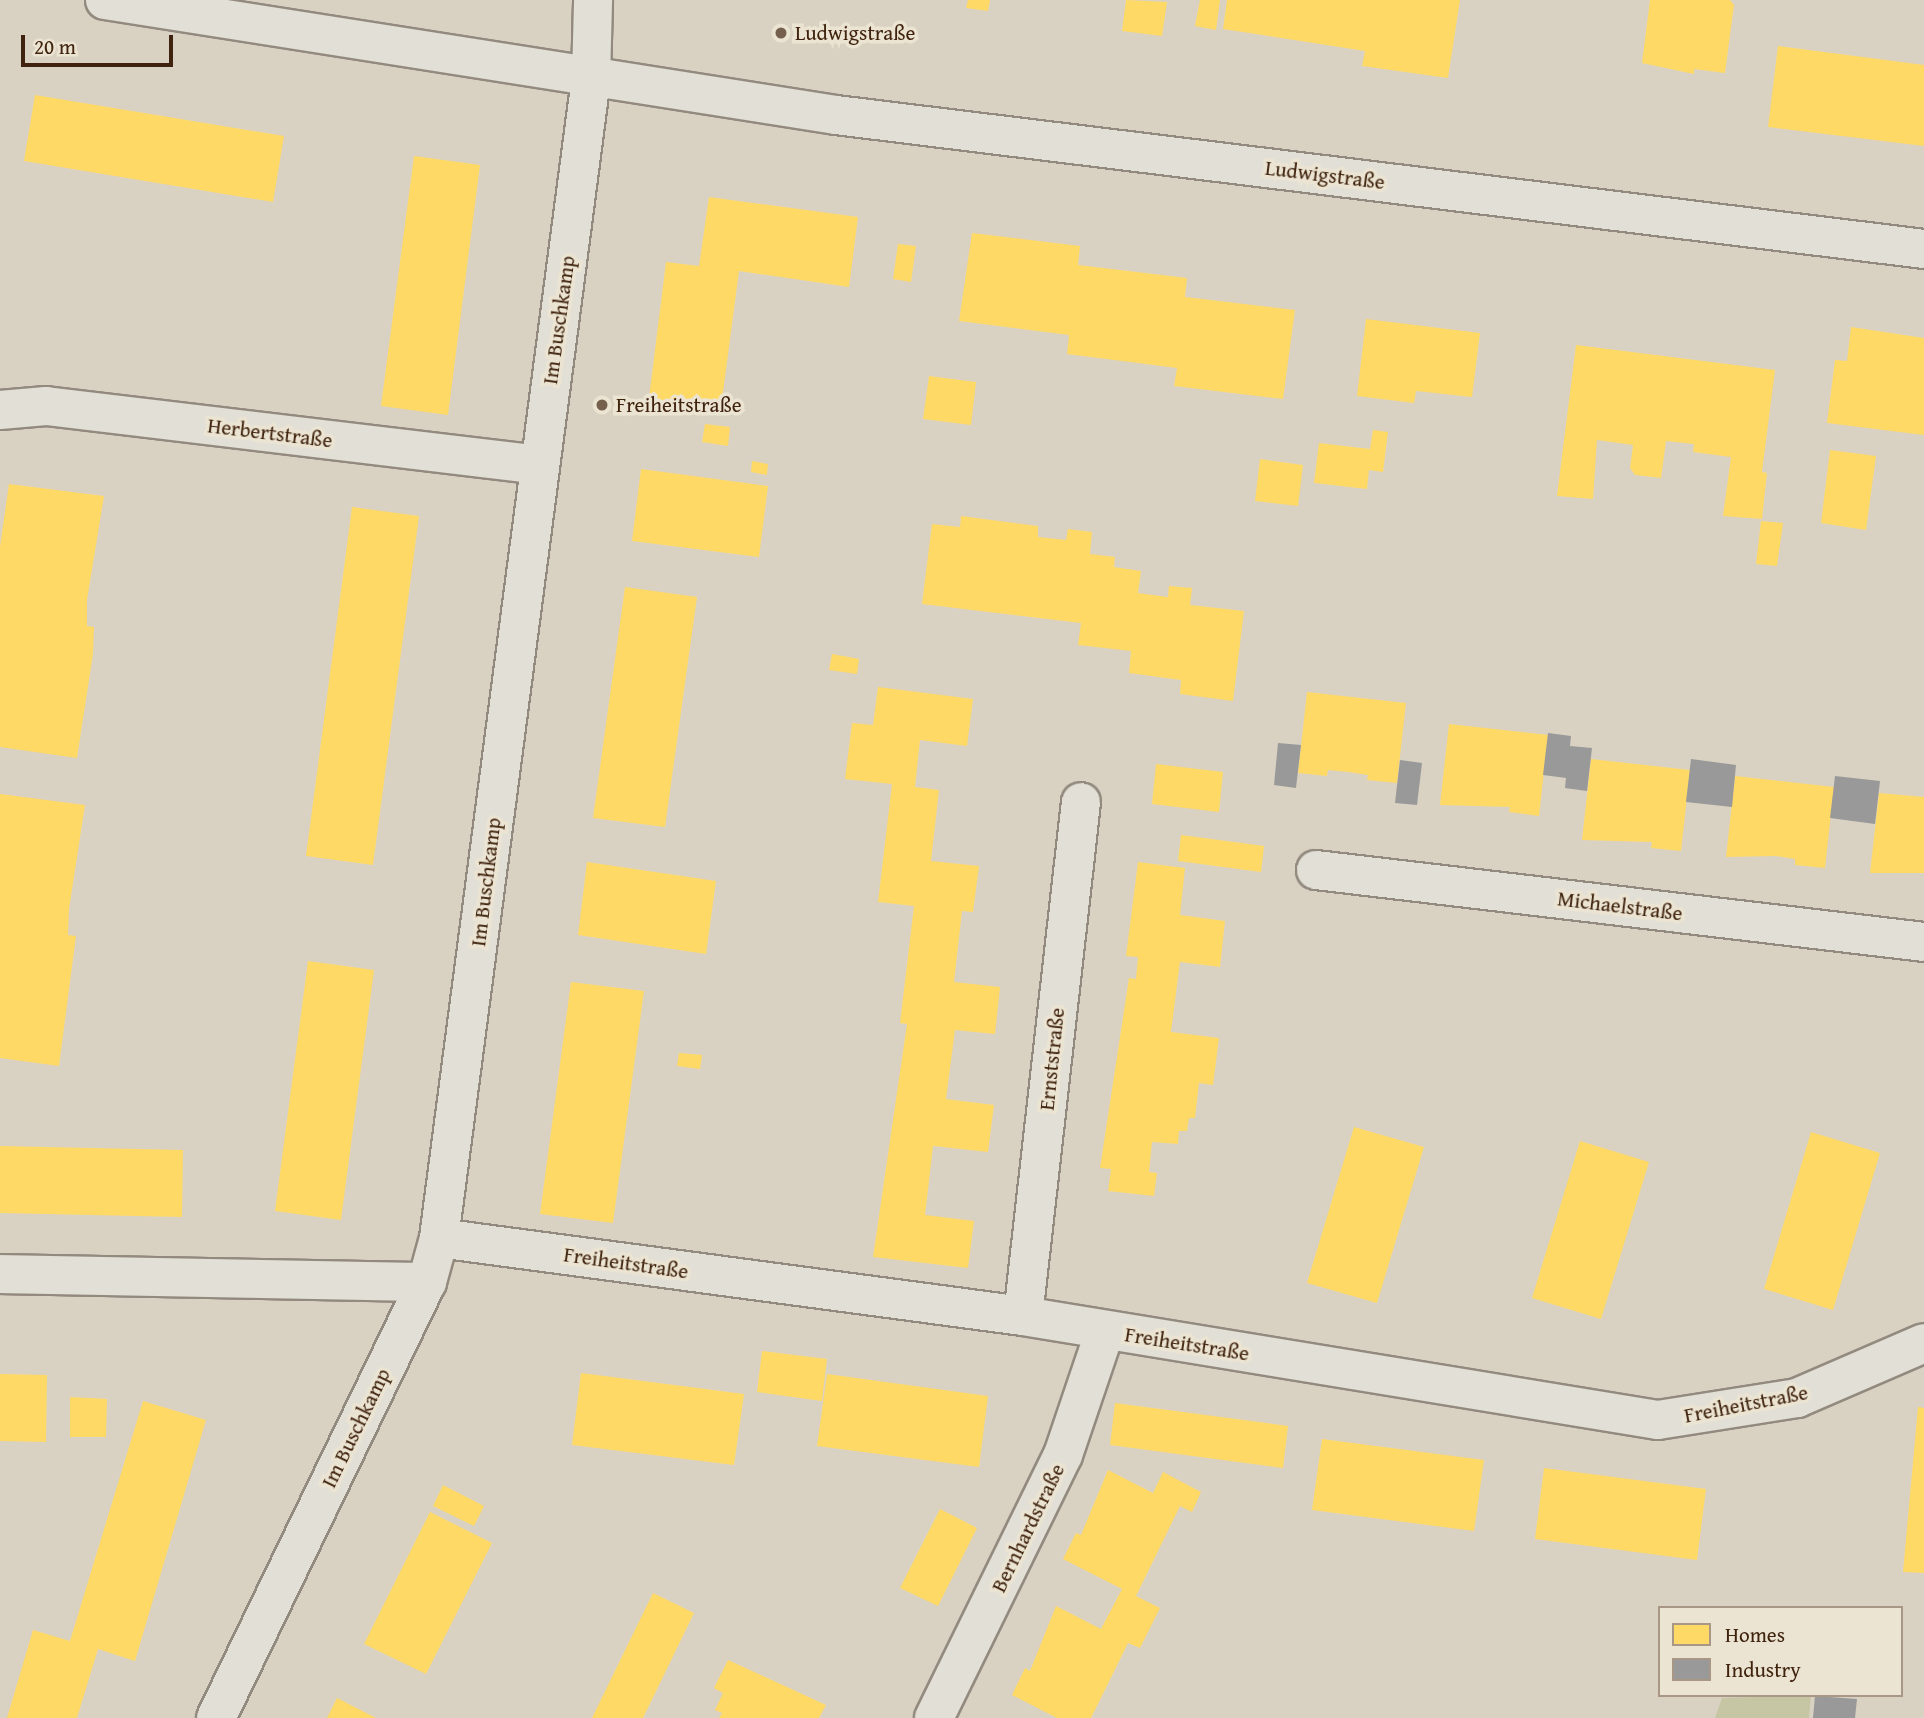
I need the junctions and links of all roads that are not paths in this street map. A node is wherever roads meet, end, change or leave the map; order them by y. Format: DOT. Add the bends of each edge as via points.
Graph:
graph roads {
  1 [pos="105,0"];
  2 [pos="593,0"];
  3 [pos="590,79"];
  4 [pos="1924,249"];
  5 [pos="0,410"];
  6 [pos="539,465"];
  7 [pos="1081,802"];
  8 [pos="1316,870"];
  9 [pos="1924,943"];
  10 [pos="439,1238"];
  11 [pos="0,1274"];
  12 [pos="427,1282"];
  13 [pos="1023,1316"];
  14 [pos="1105,1331"];
  15 [pos="1924,1343"];
  16 [pos="216,1718"];
  17 [pos="934,1718"];
  1 -- 3 [label="street, Ludwigstraße"];
  2 -- 3 [label="street, Im Buschkamp"];
  3 -- 4 [label="street, Ludwigstraße" via="836,115"];
  3 -- 6 [label="street, Im Buschkamp"];
  5 -- 6 [label="street, Herbertstraße" via="47,406"];
  6 -- 10 [label="street, Im Buschkamp"];
  7 -- 13 [label="street, Ernststraße"];
  8 -- 9 [label="street, Michaelstraße"];
  10 -- 12 [label="street, Im Buschkamp"];
  10 -- 13 [label="street, Freiheitstraße"];
  11 -- 12 [label="street"];
  12 -- 16 [label="street, Im Buschkamp"];
  13 -- 14 [label="street, Freiheitstraße"];
  14 -- 15 [label="street, Freiheitstraße" via="1658,1420 1797,1398"];
  14 -- 17 [label="street, Bernhardstraße" via="1063,1455"];
}
